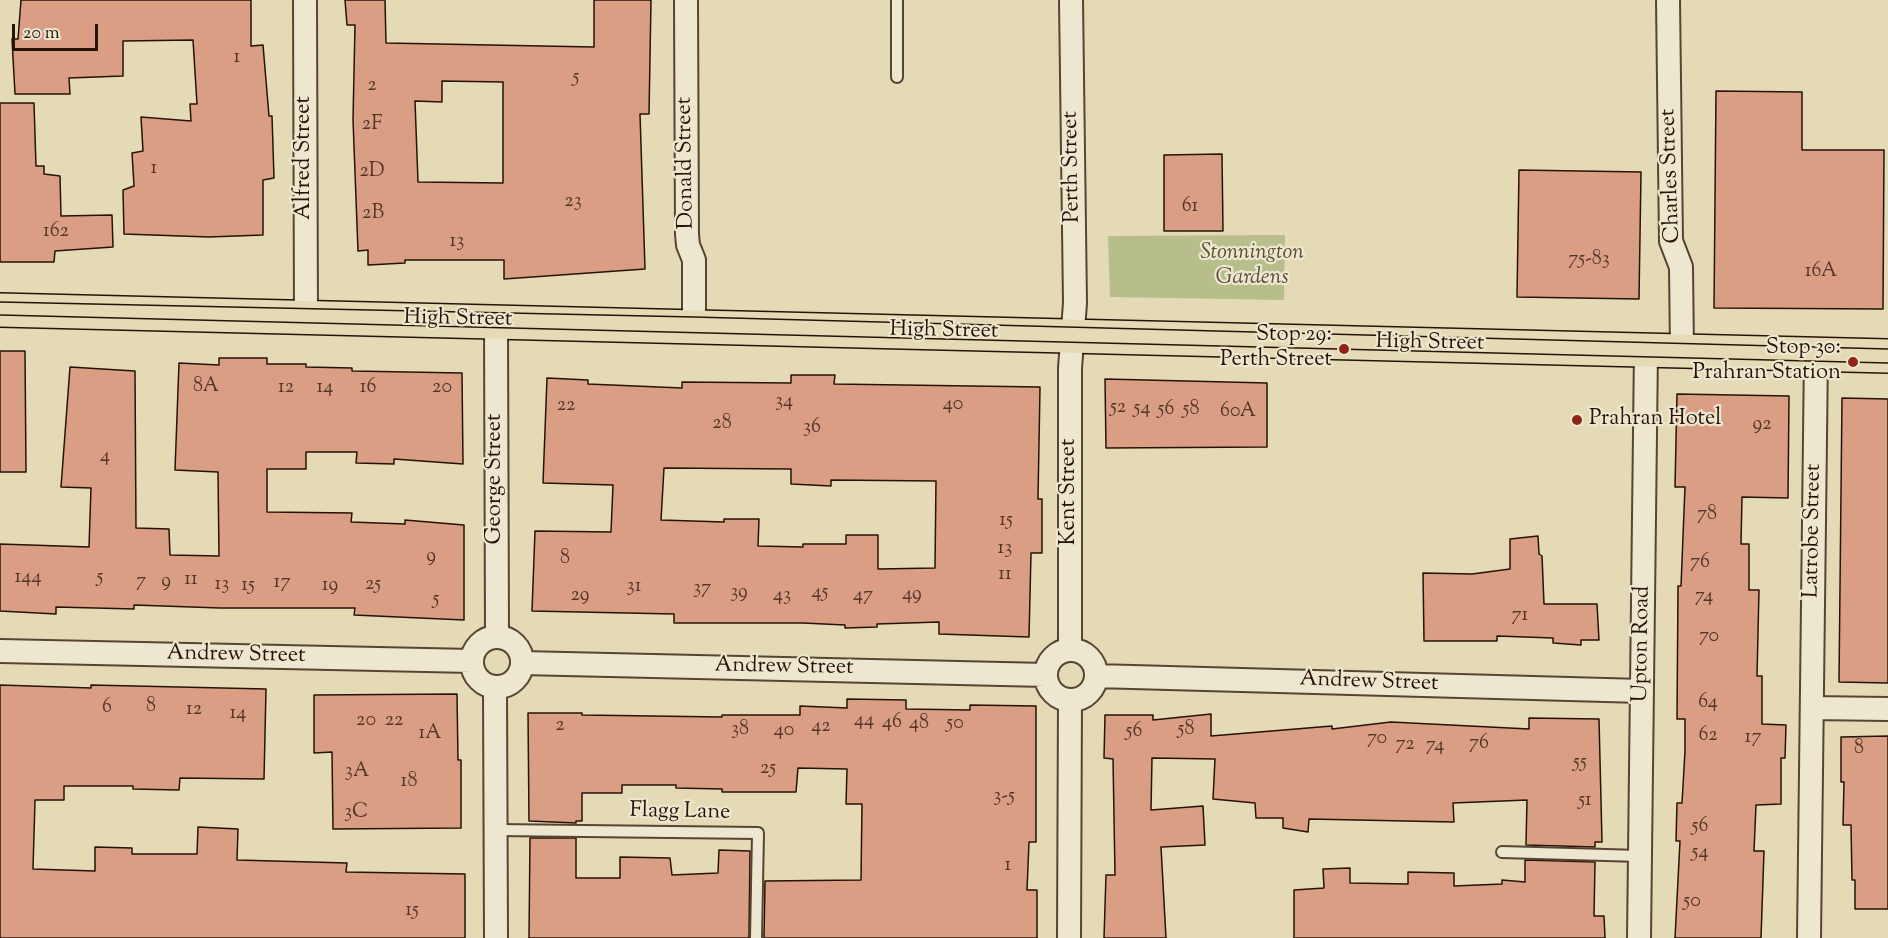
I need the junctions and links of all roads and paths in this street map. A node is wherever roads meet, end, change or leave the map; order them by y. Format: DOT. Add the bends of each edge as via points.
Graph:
graph roads {
  1 [pos="305,0"];
  2 [pos="686,0"];
  3 [pos="897,0"];
  4 [pos="1071,0"];
  5 [pos="1668,0"];
  6 [pos="897,77"];
  7 [pos="0,310"];
  8 [pos="306,316"];
  9 [pos="496,322"];
  10 [pos="694,325"];
  11 [pos="1073,335"];
  12 [pos="1646,350"];
  13 [pos="1682,351"];
  14 [pos="1816,354"];
  15 [pos="1888,356"];
  16 [pos="496,637"];
  17 [pos="1070,650"];
  18 [pos="0,651"];
  19 [pos="472,661"];
  20 [pos="522,663"];
  21 [pos="1046,675"];
  22 [pos="1096,676"];
  23 [pos="495,687"];
  24 [pos="1642,690"];
  25 [pos="1070,700"];
  26 [pos="1812,708"];
  27 [pos="1888,709"];
  28 [pos="496,830"];
  29 [pos="1502,852"];
  30 [pos="1640,856"];
  31 [pos="496,938"];
  32 [pos="756,938"];
  33 [pos="1069,938"];
  34 [pos="1639,938"];
  35 [pos="1809,938"];
  1 -- 8 [label="street, Alfred Street"];
  2 -- 10 [label="street, Donald Street" via="687,234 694,261"];
  3 -- 6 [label="lane"];
  4 -- 11 [label="street, Perth Street" via="1076,297"];
  5 -- 13 [label="street, Charles Street" via="1671,241 1681,267"];
  7 -- 8 [label="main road, High Street"];
  8 -- 9 [label="main road, High Street"];
  9 -- 10 [label="main road, High Street"];
  9 -- 16 [label="street, George Street"];
  10 -- 11 [label="main road, High Street"];
  11 -- 12 [label="main road, High Street"];
  11 -- 17 [label="street, Kent Street"];
  12 -- 13 [label="main road, High Street"];
  12 -- 24 [label="street, Upton Road"];
  13 -- 14 [label="main road, High Street"];
  14 -- 15 [label="main road, High Street"];
  14 -- 26 [label="street, Latrobe Street"];
  16 -- 19 [label="street" via="482,642"];
  16 -- 20 [label="street" via="517,647"];
  17 -- 21 [label="street" via="1053,657"];
  17 -- 22 [label="street" via="1091,660"];
  18 -- 19 [label="street, Andrew Street"];
  19 -- 23 [label="street" via="481,681"];
  20 -- 21 [label="street, Andrew Street"];
  20 -- 23 [label="street" via="511,683"];
  21 -- 25 [label="street" via="1055,695"];
  22 -- 24 [label="street, Andrew Street"];
  22 -- 25 [label="street" via="1085,696"];
  23 -- 28 [label="street"];
  24 -- 30 [label="street, Upton Road"];
  25 -- 33 [label="street"];
  26 -- 27 [label="street"];
  26 -- 35 [label="street, Latrobe Street"];
  28 -- 31 [label="street"];
  28 -- 32 [label="lane, Flagg Lane" via="758,833"];
  29 -- 30 [label="lane"];
  30 -- 34 [label="street, Upton Road"];
}
